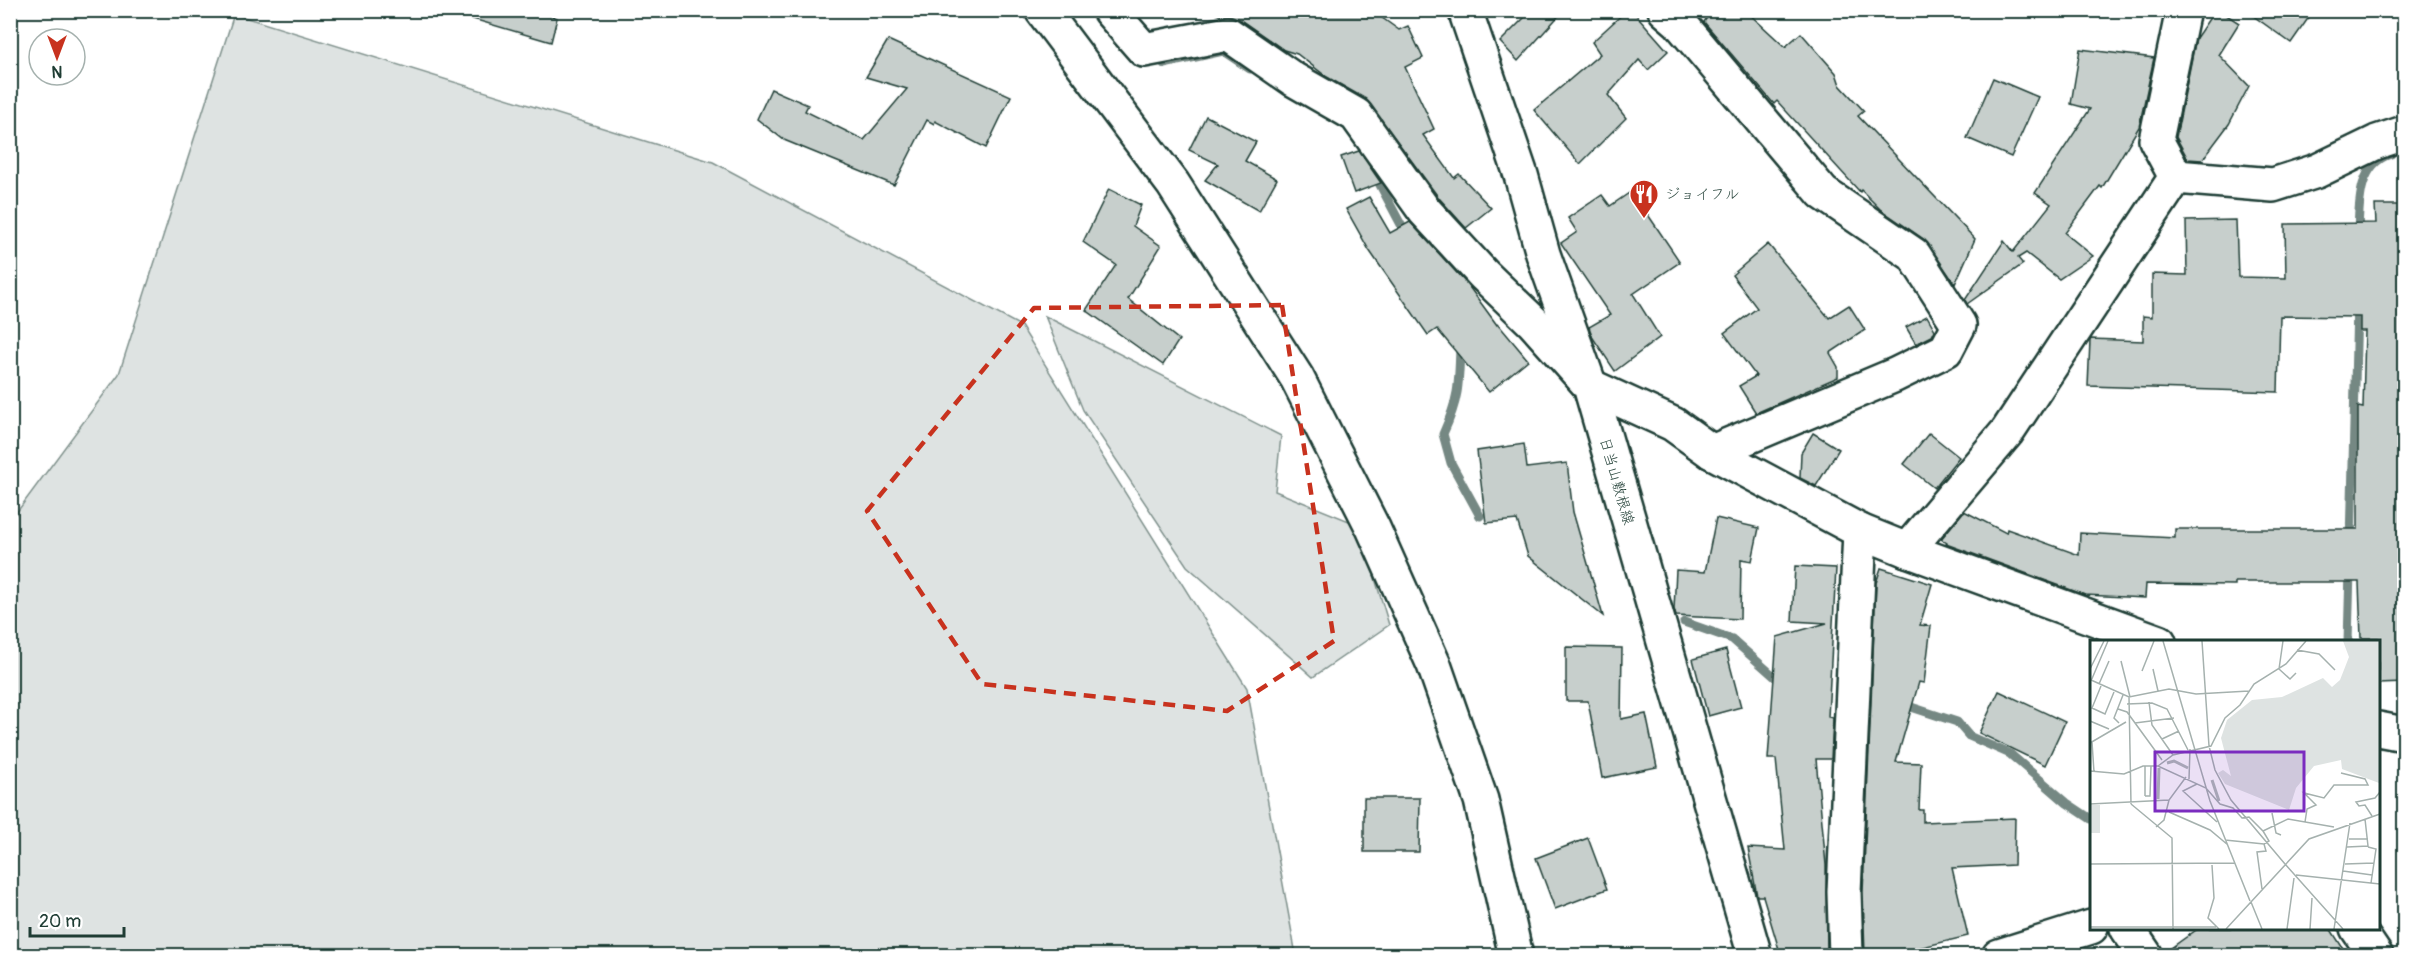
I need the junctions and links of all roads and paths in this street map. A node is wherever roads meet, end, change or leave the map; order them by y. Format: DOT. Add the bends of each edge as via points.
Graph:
graph roads {
  1 [pos="1042,10"];
  2 [pos="1109,10"];
  3 [pos="1465,10"];
  4 [pos="1665,10"];
  5 [pos="2183,10"];
  6 [pos="2404,133"];
  7 [pos="2176,177"];
  8 [pos="1590,386"];
  9 [pos="1712,452"];
  10 [pos="1860,531"];
  11 [pos="1907,550"];
  12 [pos="2154,640"];
  13 [pos="2379,729"];
  14 [pos="2404,734"];
  15 [pos="2090,927"];
  16 [pos="2128,930"];
  17 [pos="2358,930"];
  18 [pos="1516,956"];
  19 [pos="1755,956"];
  20 [pos="1846,956"];
  21 [pos="1999,956"];
  22 [pos="2146,956"];
  23 [pos="2376,956"];
  1 -- 18 [label="street" via="1180,194 1297,378 1372,528 1434,665 1481,800"];
  2 -- 8 [label="street" via="1144,50 1228,34 1293,80 1356,115 1424,210"];
  3 -- 8 [label="street, 日当山敷根線"];
  4 -- 9 [label="street" via="1823,193 1914,255 1959,325 1946,350"];
  5 -- 7 [label="street" via="2156,140"];
  6 -- 7 [label="street" via="2273,186"];
  7 -- 11 [label="street" via="2007,432"];
  8 -- 9 [label="street" via="1673,424"];
  8 -- 19 [label="street, 日当山敷根線"];
  9 -- 10 [label="street"];
  10 -- 11 [label="street"];
  10 -- 20 [label="street" via="1844,892"];
  11 -- 12 [label="street"];
  13 -- 14 [label="street"];
  15 -- 21 [label="street"];
  16 -- 22 [label="street"];
  17 -- 23 [label="street"];
}
